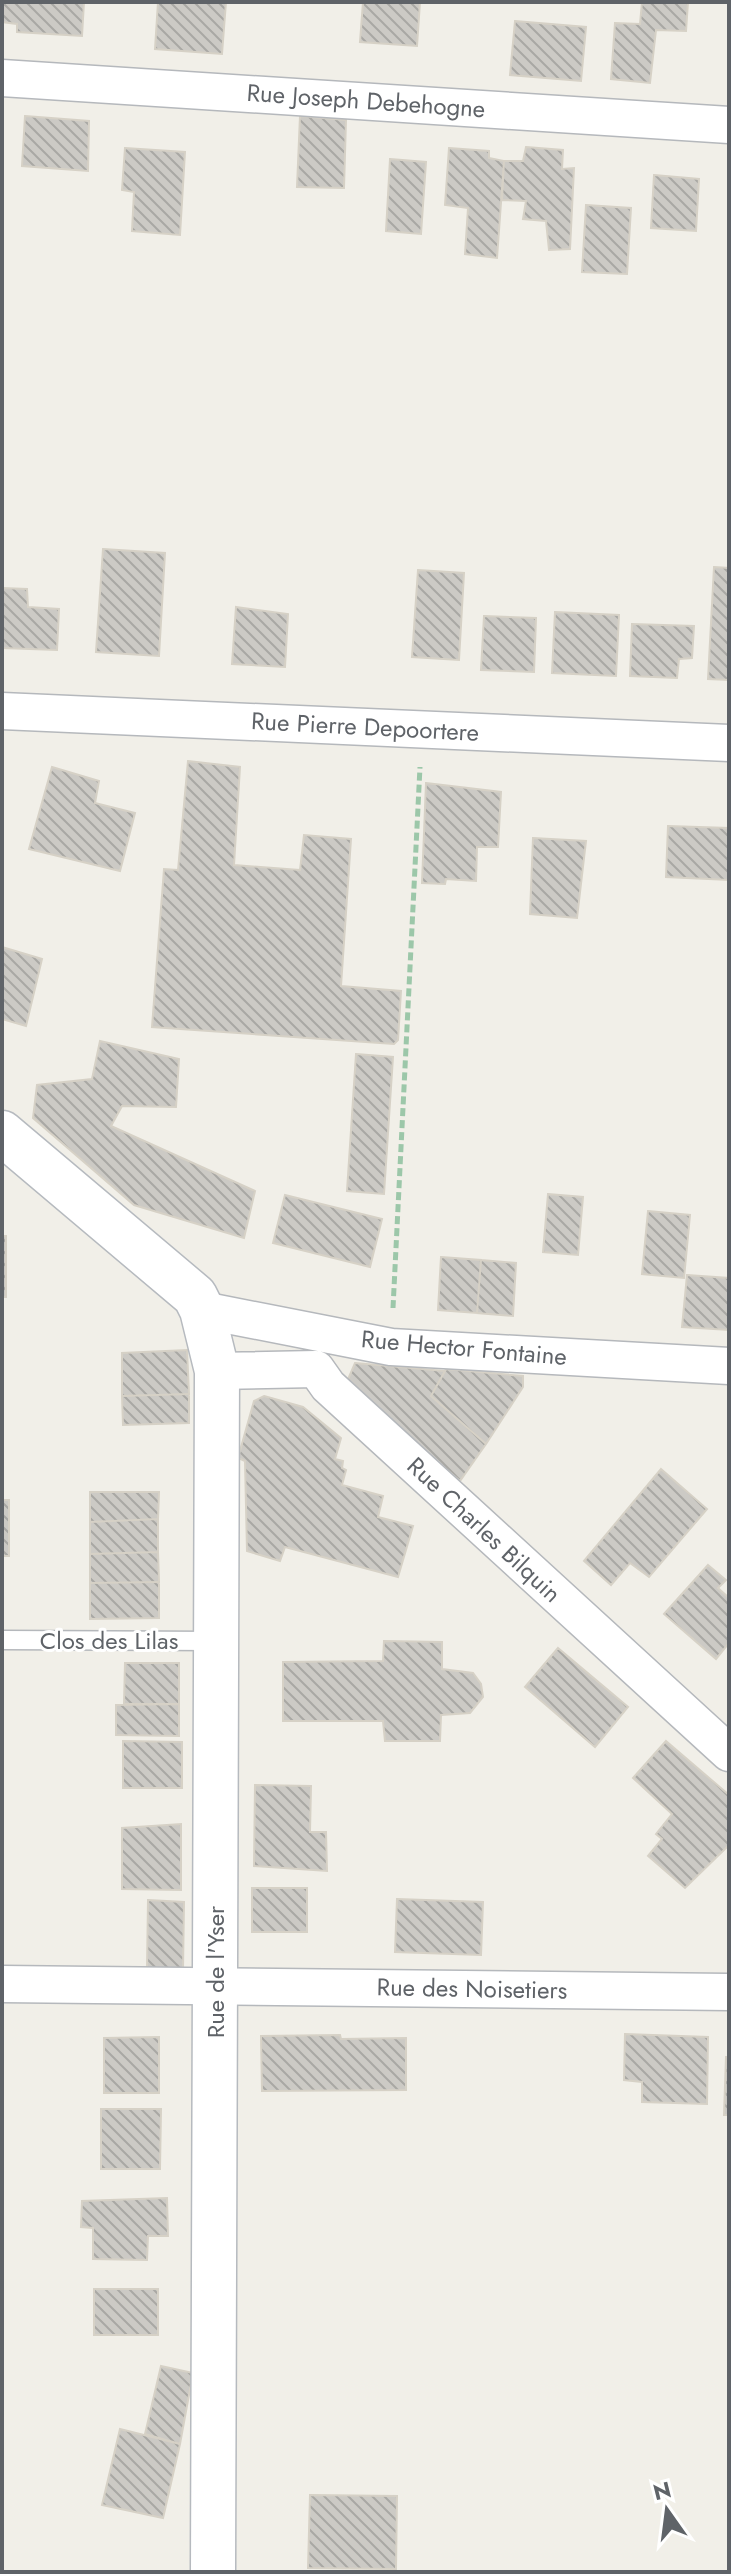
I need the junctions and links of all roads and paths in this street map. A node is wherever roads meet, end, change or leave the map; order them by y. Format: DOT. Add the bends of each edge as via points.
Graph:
graph roads {
  1 [pos="2,78"];
  2 [pos="729,125"];
  3 [pos="2,711"];
  4 [pos="422,730"];
  5 [pos="729,743"];
  6 [pos="2,1133"];
  7 [pos="202,1310"];
  8 [pos="333,1336"];
  9 [pos="391,1347"];
  10 [pos="729,1366"];
  11 [pos="316,1369"];
  12 [pos="217,1371"];
  13 [pos="2,1640"];
  14 [pos="216,1641"];
  15 [pos="729,1753"];
  16 [pos="2,1984"];
  17 [pos="216,1987"];
  18 [pos="729,1992"];
  19 [pos="213,2572"];
  1 -- 2 [label="street, Rue Joseph Debehogne"];
  3 -- 4 [label="street, Rue Pierre Depoortere"];
  4 -- 5 [label="street, Rue Pierre Depoortere"];
  4 -- 9 [label="path"];
  6 -- 7 [label="street" via="195,1296"];
  7 -- 8 [label="street, Rue Hector Fontaine"];
  7 -- 12 [label="street, Rue de l'Yser"];
  8 -- 9 [label="street, Rue Hector Fontaine"];
  8 -- 11 [label="street"];
  9 -- 10 [label="street, Rue Hector Fontaine"];
  11 -- 12 [label="street"];
  11 -- 15 [label="street, Rue Charles Bilquin" via="328,1386"];
  12 -- 14 [label="street, Rue de l'Yser"];
  13 -- 14 [label="lane, Clos des Lilas"];
  14 -- 17 [label="street, Rue de l'Yser"];
  16 -- 17 [label="street, Rue des Noisetiers"];
  17 -- 18 [label="street, Rue des Noisetiers"];
  17 -- 19 [label="street, Rue de l'Yser"];
}
